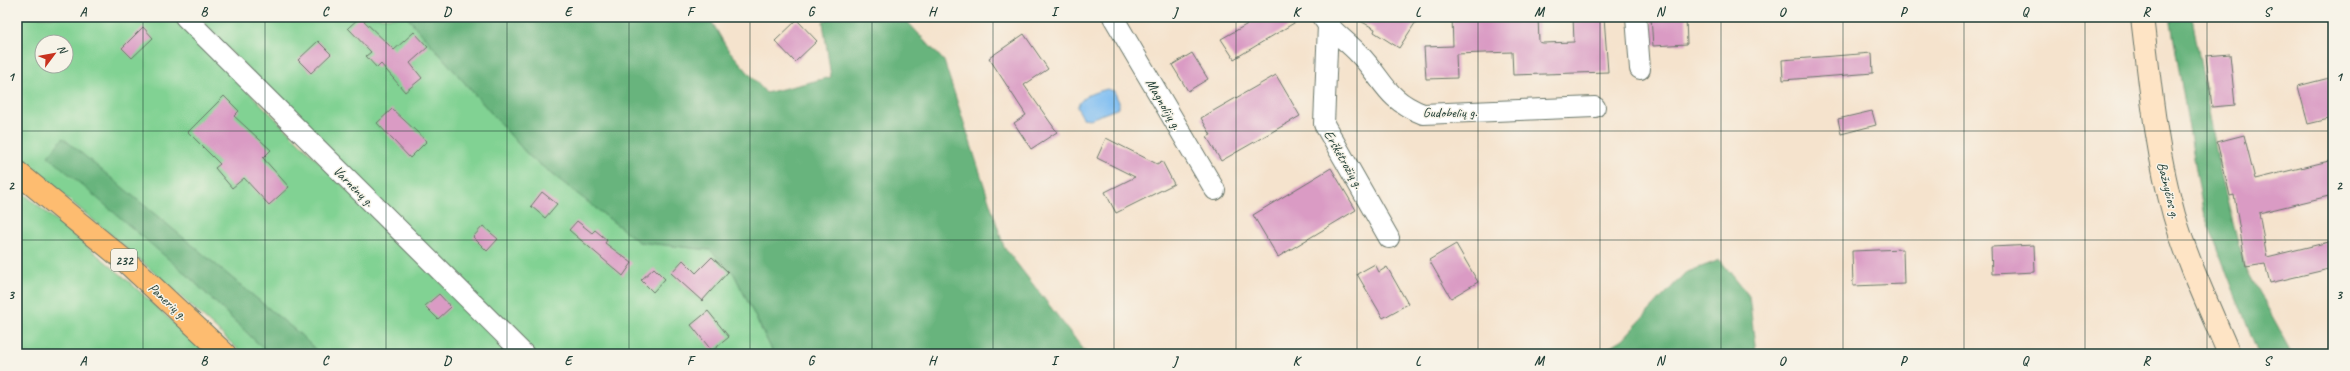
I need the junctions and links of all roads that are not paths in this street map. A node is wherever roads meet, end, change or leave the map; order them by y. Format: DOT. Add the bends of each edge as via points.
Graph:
graph roads {
  1 [pos="185,17"];
  2 [pos="1113,17"];
  3 [pos="1636,17"];
  4 [pos="2142,17"];
  5 [pos="1325,21"];
  6 [pos="1640,69"];
  7 [pos="1595,107"];
  8 [pos="17,172"];
  9 [pos="1215,190"];
  10 [pos="1389,238"];
  11 [pos="225,354"];
  12 [pos="524,354"];
  13 [pos="2229,354"];
  1 -- 12 [label="street, Varnėnų g."];
  2 -- 9 [label="street, Magnolijų g."];
  3 -- 6 [label="street"];
  4 -- 13 [label="main road, Bažnyčios g." via="2162,170 2191,264"];
  5 -- 7 [label="street, Gudobelių g." via="1360,54 1391,96 1406,108 1423,114"];
  5 -- 10 [label="street, Erškėtrožių g." via="1324,124"];
  8 -- 11 [label="main road, Panerių g. / 232" via="124,260"];
}
